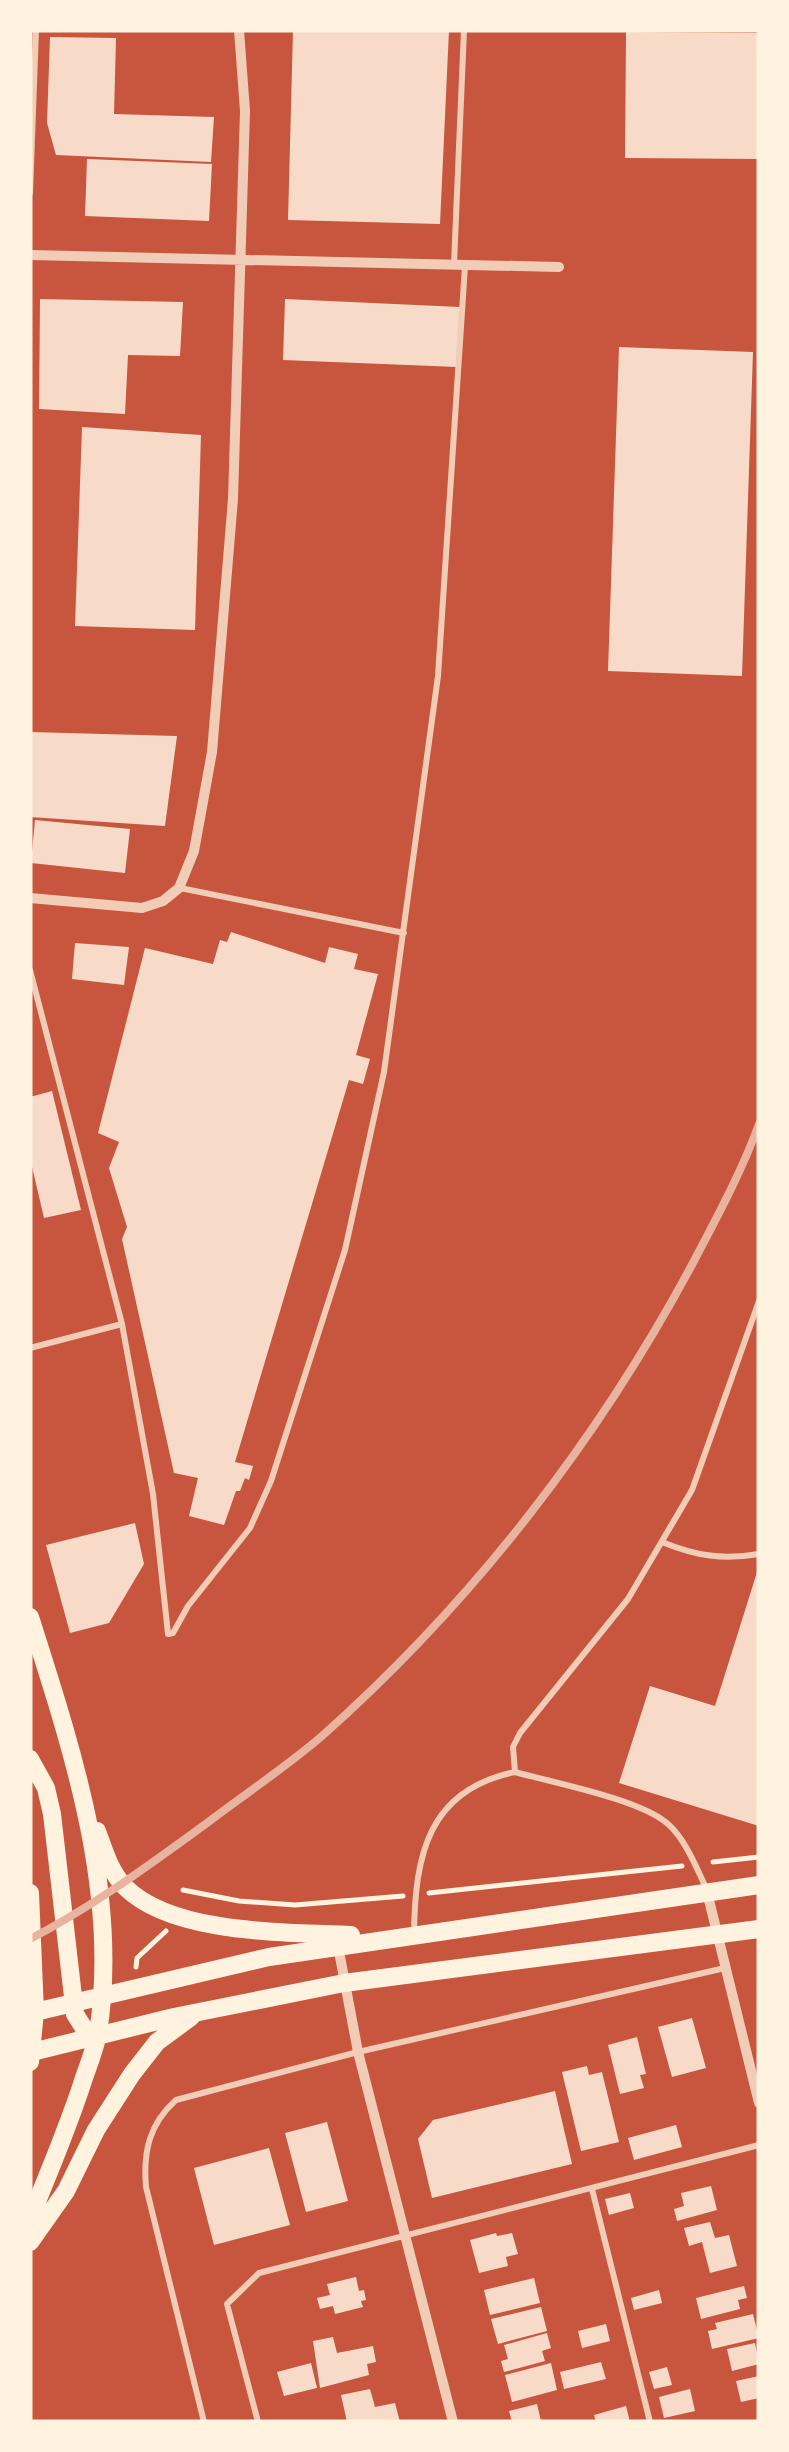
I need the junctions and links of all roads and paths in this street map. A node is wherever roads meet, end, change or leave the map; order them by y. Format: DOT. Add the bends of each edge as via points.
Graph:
graph roads {
  1 [pos="36,30"];
  2 [pos="239,30"];
  3 [pos="464,30"];
  4 [pos="30,194"];
  5 [pos="30,255"];
  6 [pos="242,258"];
  7 [pos="459,264"];
  8 [pos="559,267"];
  9 [pos="179,888"];
  10 [pos="30,898"];
  11 [pos="404,932"];
  12 [pos="30,970"];
  13 [pos="759,1302"];
  14 [pos="122,1324"];
  15 [pos="30,1348"];
  16 [pos="662,1542"];
  17 [pos="759,1554"];
  18 [pos="30,1617"];
  19 [pos="68,1737"];
  20 [pos="30,1758"];
  21 [pos="515,1772"];
  22 [pos="759,1858"];
  23 [pos="696,1864"];
  24 [pos="759,1885"];
  25 [pos="183,1890"];
  26 [pos="708,1892"];
  27 [pos="30,1893"];
  28 [pos="414,1895"];
  29 [pos="168,1929"];
  30 [pos="759,1929"];
  31 [pos="414,1934"];
  32 [pos="718,1935"];
  33 [pos="392,1937"];
  34 [pos="338,1946"];
  35 [pos="136,1967"];
  36 [pos="725,1968"];
  37 [pos="344,1983"];
  38 [pos="101,1996"];
  39 [pos="73,2002"];
  40 [pos="35,2012"];
  41 [pos="199,2012"];
  42 [pos="98,2036"];
  43 [pos="358,2052"];
  44 [pos="31,2058"];
  45 [pos="759,2103"];
  46 [pos="759,2145"];
  47 [pos="592,2189"];
  48 [pos="30,2219"];
  49 [pos="407,2237"];
  50 [pos="30,2242"];
  51 [pos="204,2422"];
  52 [pos="258,2422"];
  53 [pos="453,2422"];
  54 [pos="650,2422"];
  1 -- 4 [label="lane"];
  2 -- 6 [label="street"];
  3 -- 7 [label="lane"];
  5 -- 6 [label="street"];
  6 -- 7 [label="street"];
  6 -- 9 [label="street" via="220,680 204,805"];
  7 -- 8 [label="street"];
  7 -- 11 [label="lane" via="438,676"];
  9 -- 10 [label="street" via="142,908"];
  9 -- 11 [label="lane"];
  11 -- 14 [label="lane" via="384,1072 345,1250 271,1481 250,1528 168,1634 153,1494"];
  12 -- 14 [label="lane"];
  13 -- 16 [label="lane" via="692,1490"];
  14 -- 15 [label="lane"];
  16 -- 17 [label="lane" via="722,1559"];
  16 -- 21 [label="lane" via="628,1599 516,1740"];
  18 -- 19 [label="main road"];
  19 -- 33 [label="main road" via="110,1864 123,1885 148,1904 240,1927"];
  19 -- 38 [label="main road" via="99,1902"];
  20 -- 39 [label="main road" via="52,1814"];
  21 -- 23 [label="lane" via="662,1819"];
  21 -- 28 [label="lane" via="467,1788 444,1808"];
  22 -- 23 [label="path"];
  23 -- 26 [label="lane"];
  23 -- 28 [label="path"];
  24 -- 26 [label="main road"];
  25 -- 28 [label="path" via="295,1906"];
  26 -- 31 [label="main road"];
  26 -- 32 [label="street"];
  27 -- 40 [label="main road"];
  28 -- 31 [label="lane"];
  29 -- 35 [label="path" via="137,1958"];
  30 -- 32 [label="main road"];
  31 -- 33 [label="main road"];
  32 -- 36 [label="street"];
  32 -- 37 [label="main road"];
  33 -- 34 [label="main road"];
  34 -- 37 [label="street"];
  34 -- 38 [label="main road"];
  36 -- 43 [label="lane"];
  36 -- 45 [label="street"];
  37 -- 41 [label="main road"];
  37 -- 43 [label="street"];
  38 -- 39 [label="main road"];
  38 -- 42 [label="main road"];
  39 -- 40 [label="main road"];
  39 -- 42 [label="main road" via="80,2022"];
  40 -- 44 [label="main road"];
  41 -- 42 [label="main road"];
  41 -- 50 [label="main road" via="157,2042 132,2074"];
  42 -- 44 [label="main road"];
  42 -- 48 [label="main road"];
  43 -- 49 [label="street"];
  43 -- 51 [label="lane" via="176,2100 160,2114 144,2151 146,2187"];
  46 -- 47 [label="lane"];
  47 -- 49 [label="lane"];
  47 -- 54 [label="lane"];
  49 -- 52 [label="lane" via="259,2273 227,2304"];
  49 -- 53 [label="street"];
}
